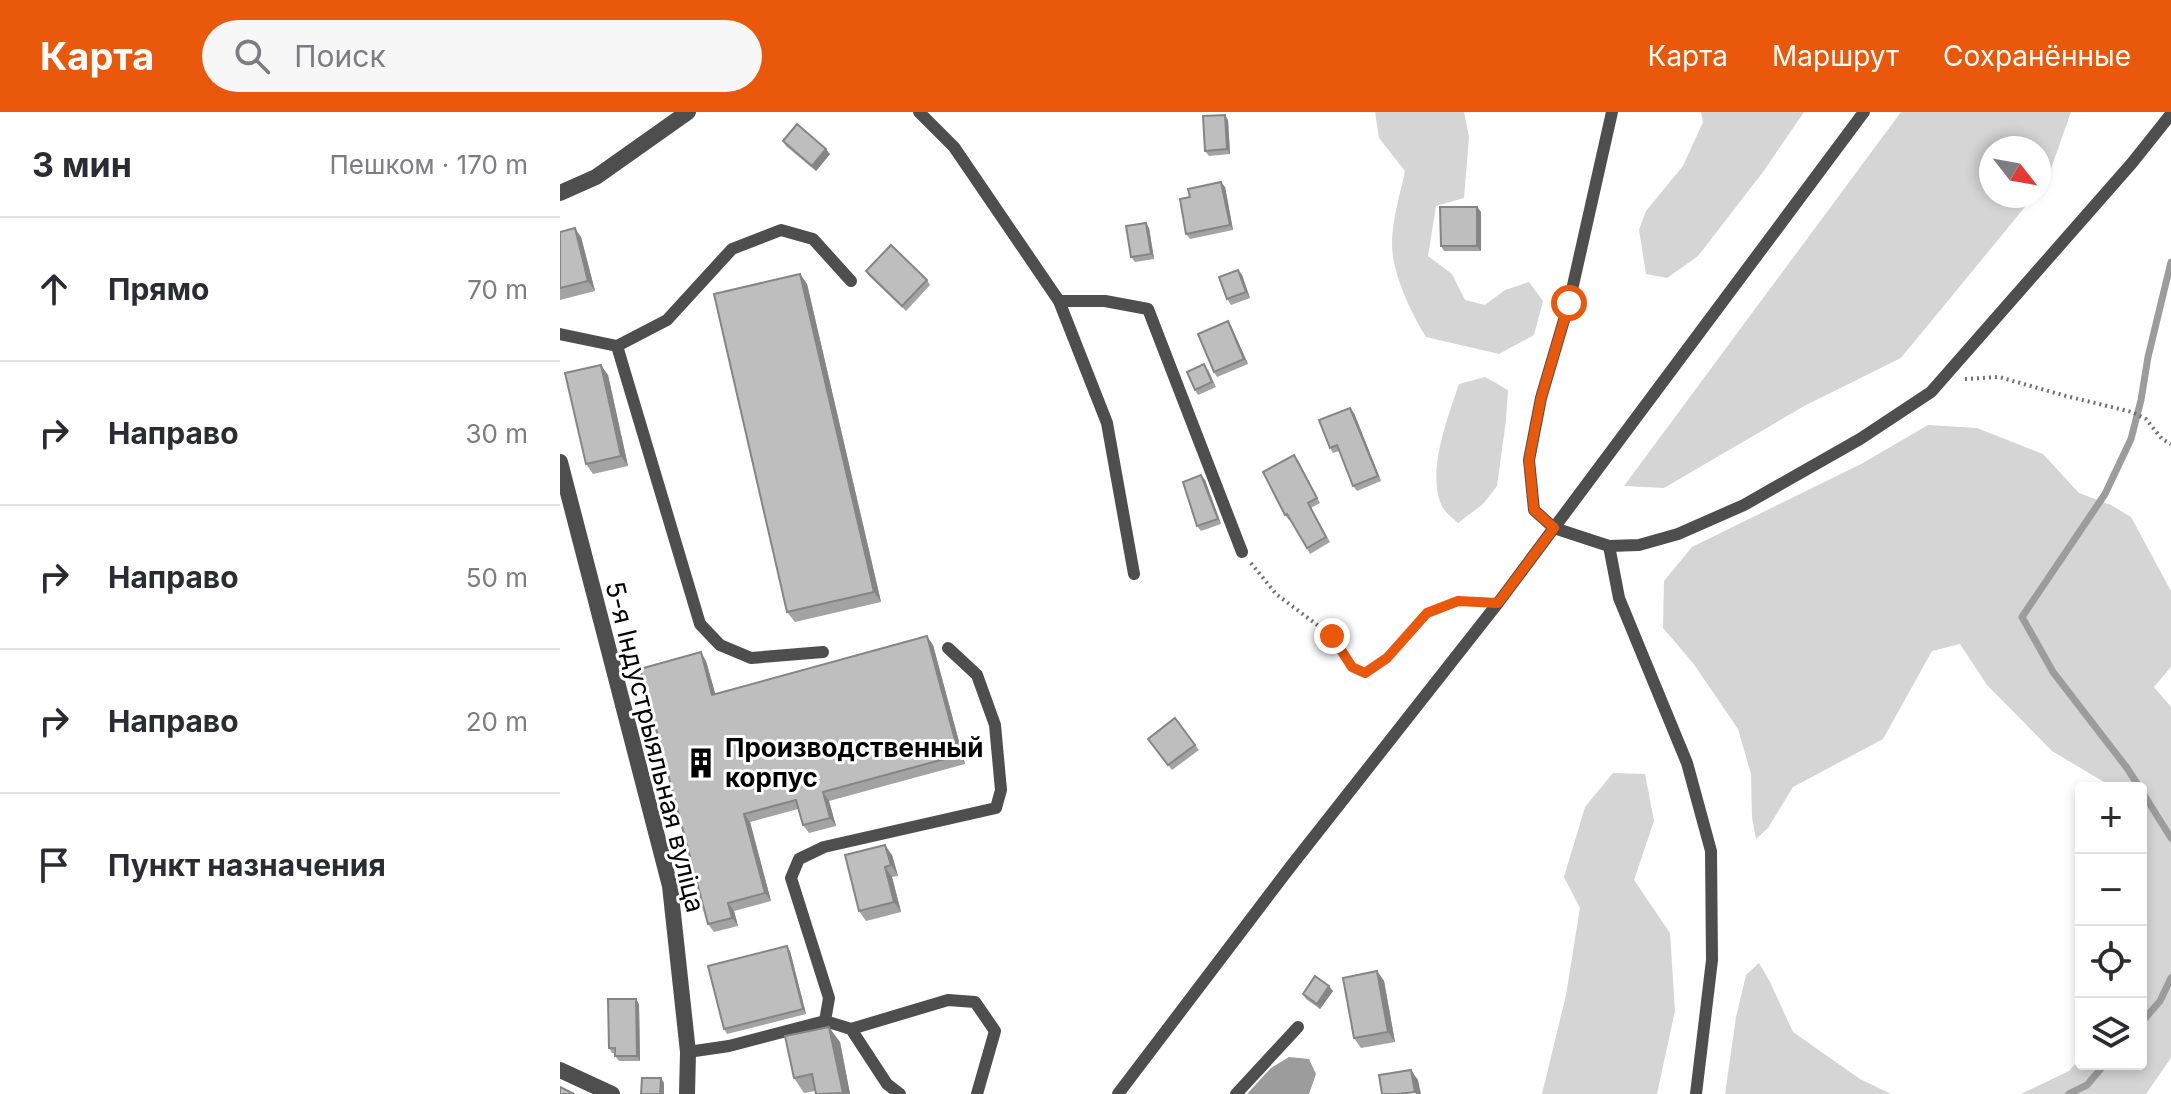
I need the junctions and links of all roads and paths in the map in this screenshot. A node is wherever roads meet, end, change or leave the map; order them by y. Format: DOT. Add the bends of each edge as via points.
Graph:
graph roads {
  1 [pos="688,112"];
  2 [pos="919,112"];
  3 [pos="1612,112"];
  4 [pos="1864,112"];
  5 [pos="2171,114"];
  6 [pos="560,193"];
  7 [pos="851,281"];
  8 [pos="1059,301"];
  9 [pos="560,334"];
  10 [pos="617,346"];
  11 [pos="1942,380"];
  12 [pos="2171,444"];
  13 [pos="560,462"];
  14 [pos="1554,528"];
  15 [pos="1609,546"];
  16 [pos="1242,552"];
  17 [pos="1134,574"];
  18 [pos="1498,603"];
  19 [pos="948,648"];
  20 [pos="823,652"];
  21 [pos="825,1021"];
  22 [pos="1298,1027"];
  23 [pos="851,1029"];
  24 [pos="688,1052"];
  25 [pos="560,1070"];
  26 [pos="612,1094"];
  27 [pos="687,1094"];
  28 [pos="900,1094"];
  29 [pos="977,1094"];
  30 [pos="1118,1094"];
  31 [pos="1236,1094"];
  32 [pos="1696,1094"];
  1 -- 6 [label="street" via="596,177"];
  2 -- 8 [label="lane" via="954,147"];
  3 -- 14 [label="lane" via="1529,460 1534,510"];
  4 -- 14 [label="lane"];
  5 -- 11 [label="lane"];
  7 -- 10 [label="lane" via="813,239 781,230 732,249 667,320"];
  8 -- 16 [label="lane" via="1105,301 1148,309"];
  8 -- 17 [label="lane" via="1107,423"];
  9 -- 10 [label="lane"];
  10 -- 20 [label="lane" via="700,624 720,645 751,658"];
  11 -- 12 [label="path" via="1999,377 2132,412"];
  11 -- 15 [label="lane" via="1860,439 1744,505 1678,534 1639,545"];
  13 -- 24 [label="street, 5-я Індустрыяльная вуліца" via="670,886"];
  14 -- 15 [label="lane"];
  14 -- 18 [label="lane"];
  15 -- 32 [label="lane" via="1619,598 1687,763 1711,851 1712,960"];
  16 -- 18 [label="path" via="1276,594 1332,636 1352,667 1365,673 1387,658 1427,613 1458,601"];
  18 -- 30 [label="lane"];
  19 -- 21 [label="lane" via="977,675 995,725 999,799 996,808 824,847 799,859 791,878 829,998"];
  21 -- 23 [label="lane"];
  21 -- 24 [label="lane"];
  22 -- 31 [label="lane"];
  23 -- 28 [label="lane" via="887,1084"];
  23 -- 29 [label="lane" via="948,1000 975,1002 995,1031"];
  24 -- 27 [label="street, 5-я Індустрыяльная вуліца"];
  25 -- 26 [label="street"];
}
